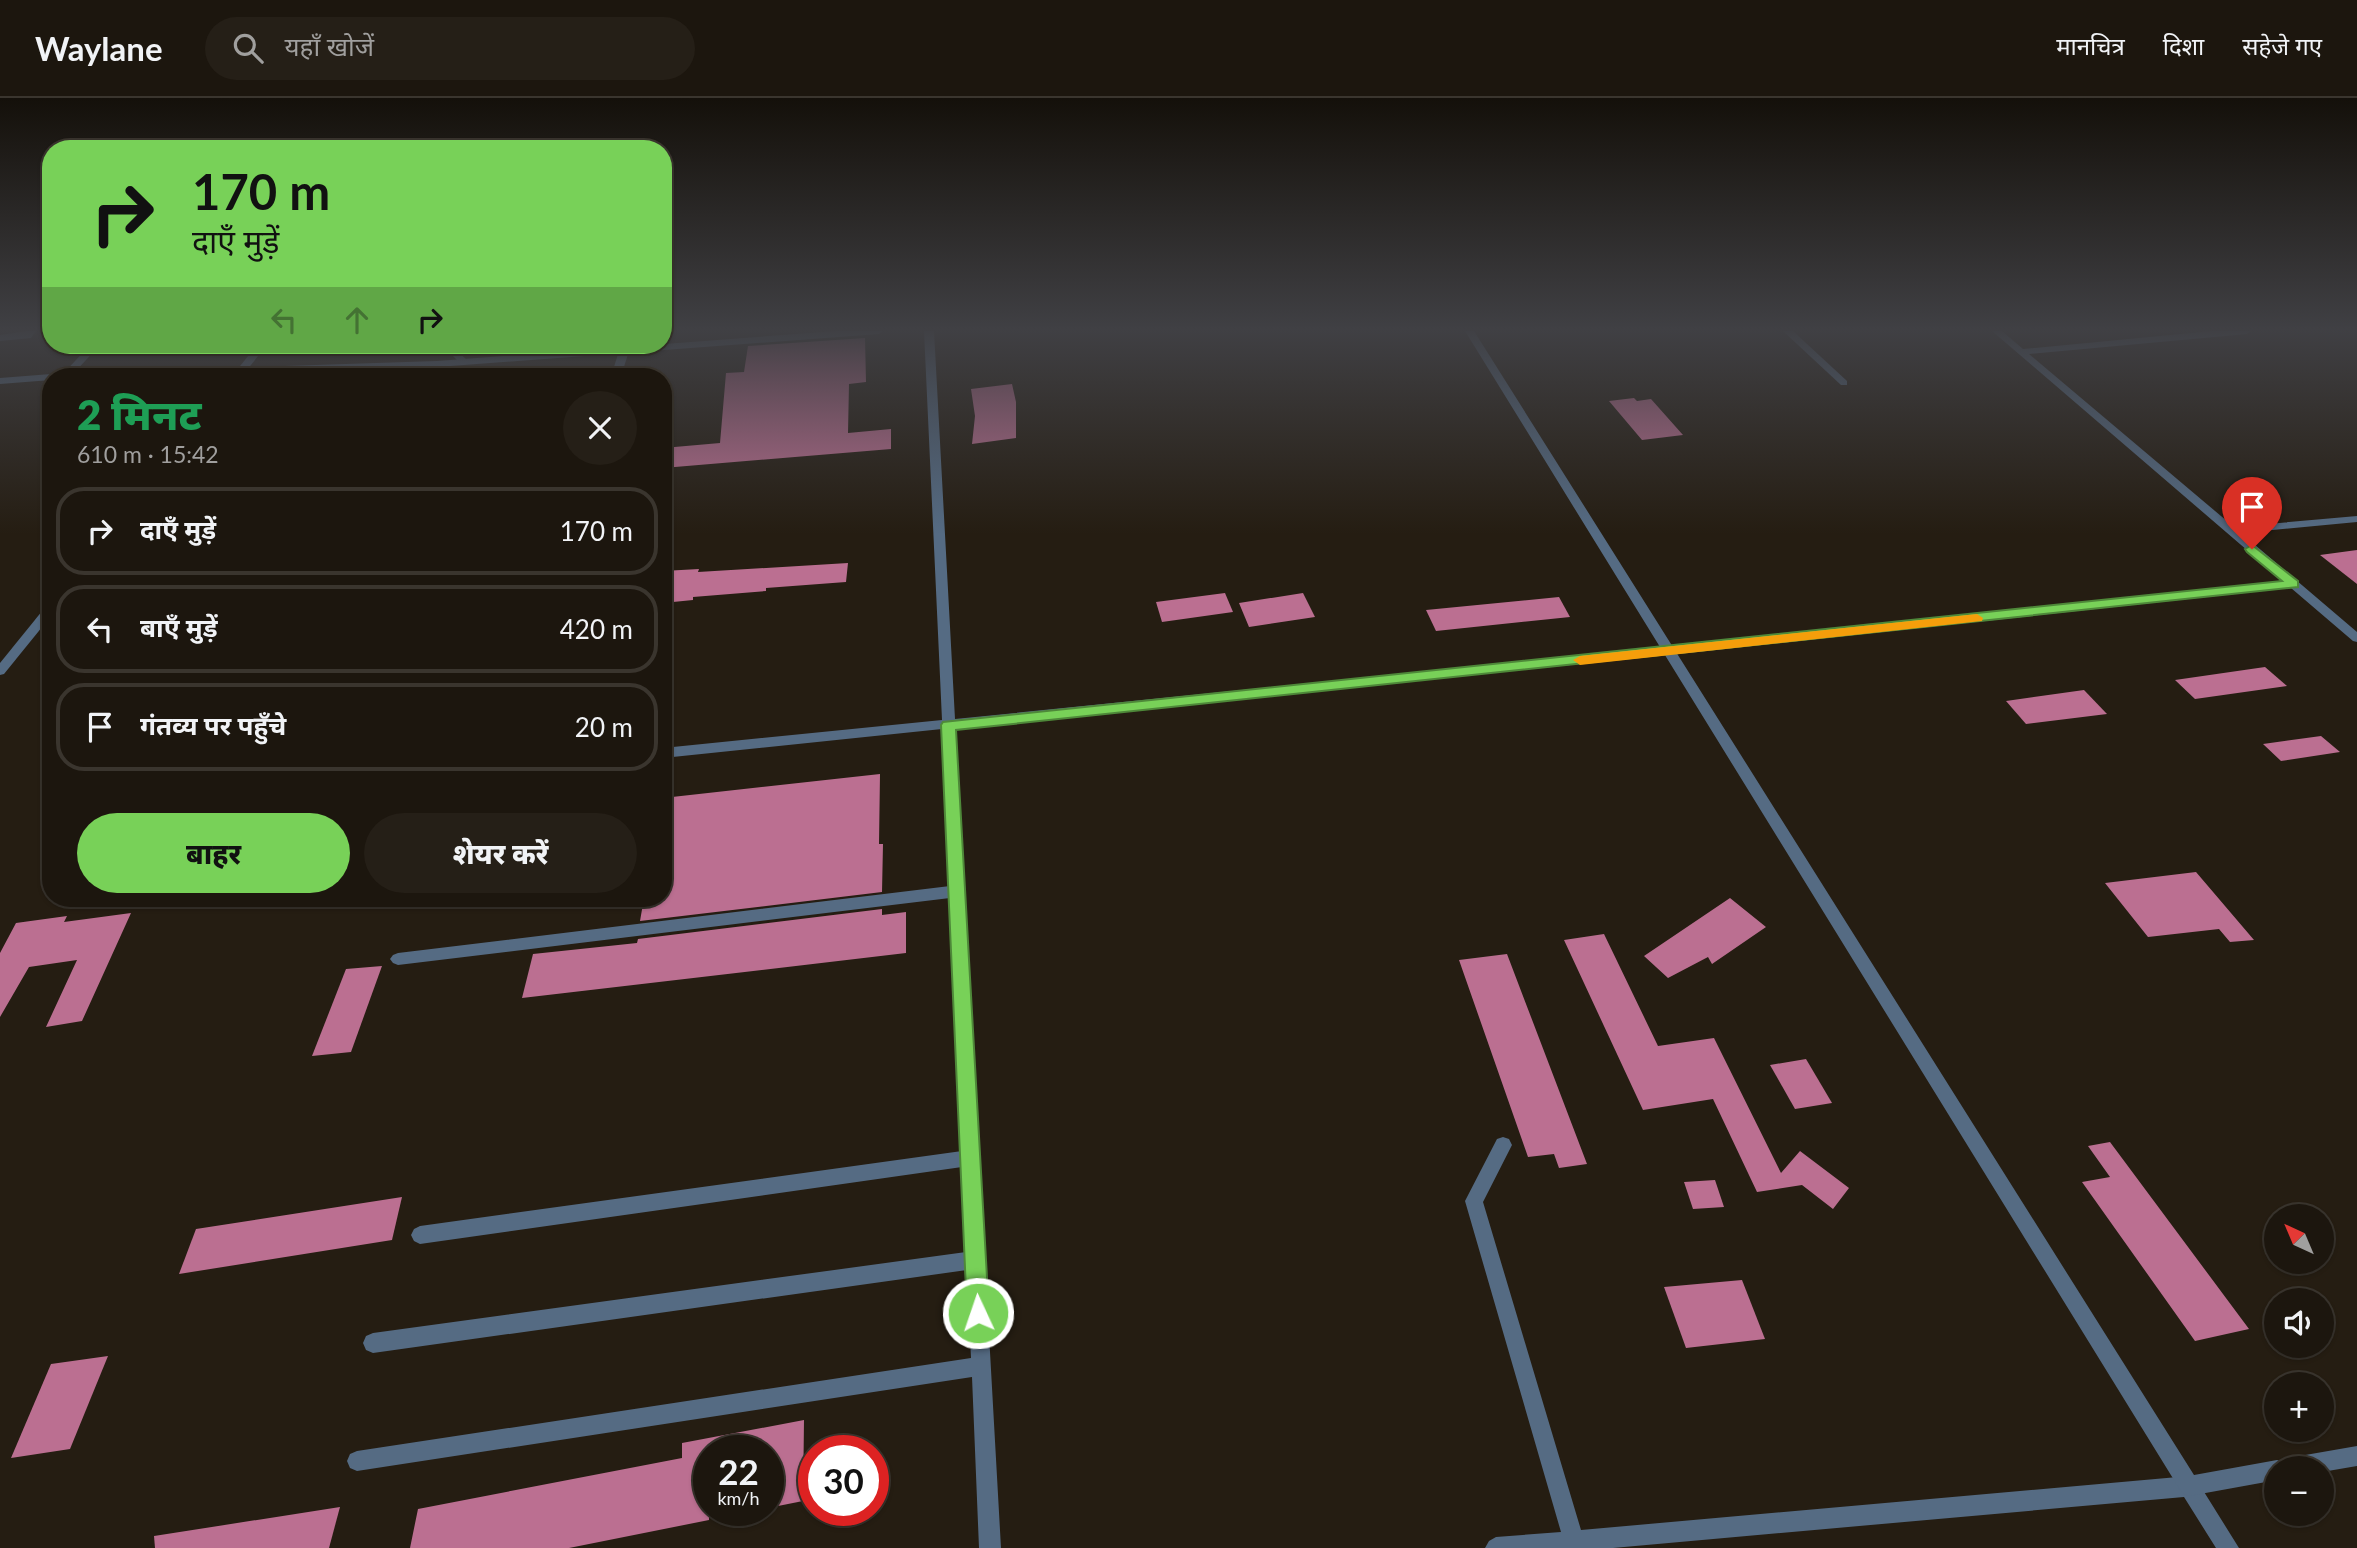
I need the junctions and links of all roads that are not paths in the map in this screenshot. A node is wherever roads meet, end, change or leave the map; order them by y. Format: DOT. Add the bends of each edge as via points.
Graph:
graph roads {
  1 [pos="932,399"];
  2 [pos="1511,399"];
  3 [pos="2075,399"];
  4 [pos="2357,519"];
  5 [pos="2231,531"];
  6 [pos="2293,584"];
  7 [pos="42,619"];
  8 [pos="2357,638"];
  9 [pos="1668,652"];
  10 [pos="0,671"];
  11 [pos="948,725"];
  12 [pos="672,752"];
  13 [pos="957,891"];
  14 [pos="398,959"];
  15 [pos="1503,1145"];
  16 [pos="971,1158"];
  17 [pos="420,1235"];
  18 [pos="976,1260"];
  19 [pos="373,1343"];
  20 [pos="981,1366"];
  21 [pos="2357,1456"];
  22 [pos="2334,1460"];
  23 [pos="357,1461"];
  24 [pos="2264,1472"];
  25 [pos="2189,1486"];
  26 [pos="1574,1541"];
  27 [pos="990,1548"];
  28 [pos="1496,1548"];
  29 [pos="2228,1548"];
  1 -- 11 [label="street"];
  2 -- 9 [label="street"];
  3 -- 5 [label="street"];
  4 -- 5 [label="street"];
  5 -- 6 [label="street"];
  6 -- 8 [label="street"];
  6 -- 9 [label="street"];
  7 -- 10 [label="street"];
  9 -- 11 [label="street"];
  9 -- 25 [label="street"];
  11 -- 12 [label="street"];
  11 -- 13 [label="street"];
  13 -- 14 [label="street"];
  13 -- 16 [label="street"];
  15 -- 26 [label="street" via="1474,1200"];
  16 -- 17 [label="street"];
  16 -- 18 [label="street"];
  18 -- 19 [label="street"];
  18 -- 20 [label="street"];
  20 -- 23 [label="street"];
  20 -- 27 [label="street"];
  21 -- 22 [label="street"];
  24 -- 25 [label="street"];
  25 -- 26 [label="street"];
  25 -- 29 [label="street"];
  26 -- 28 [label="street"];
}
